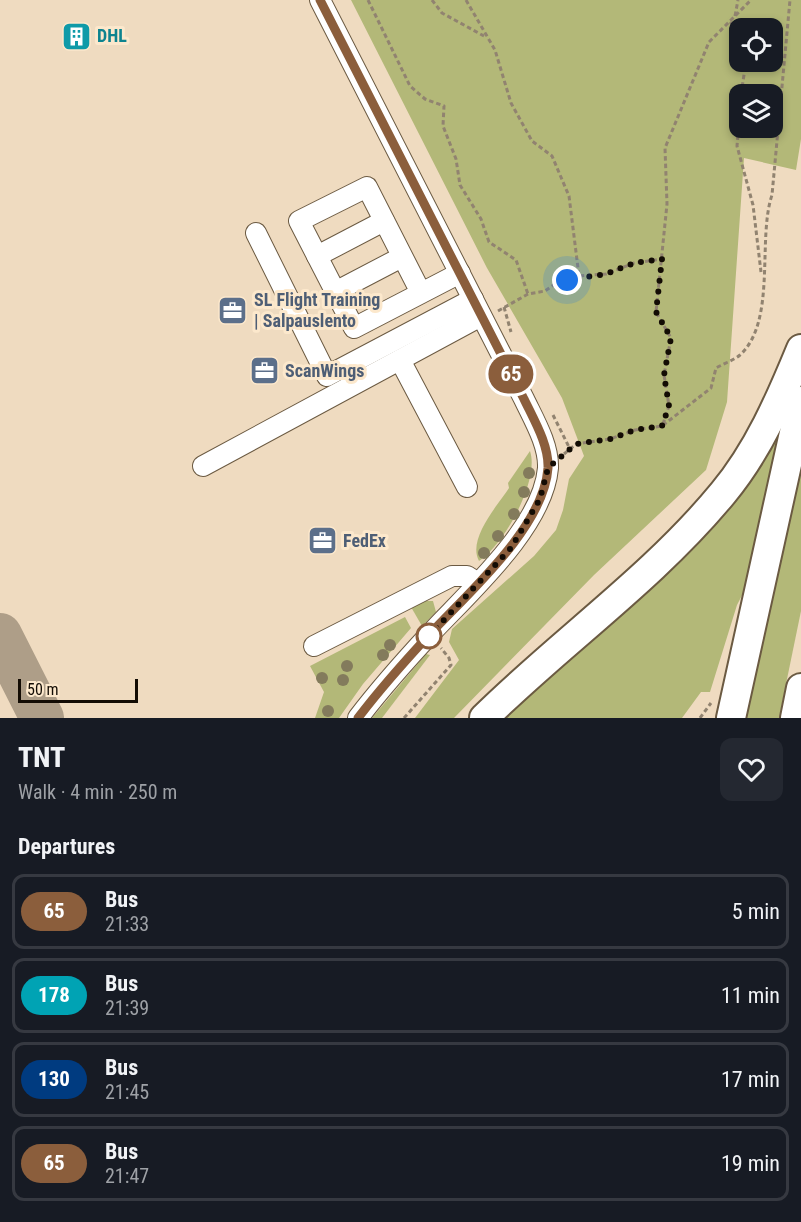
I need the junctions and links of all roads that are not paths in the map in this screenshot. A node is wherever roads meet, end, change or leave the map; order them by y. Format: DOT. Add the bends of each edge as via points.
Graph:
graph roads {
  1 [pos="320,0"];
  2 [pos="384,221"];
  3 [pos="256,233"];
  4 [pos="317,256"];
  5 [pos="402,257"];
  6 [pos="460,273"];
  7 [pos="335,291"];
  8 [pos="421,293"];
  9 [pos="477,307"];
  10 [pos="801,349"];
  11 [pos="400,360"];
  12 [pos="801,401"];
  13 [pos="203,466"];
  14 [pos="467,487"];
  15 [pos="478,583"];
  16 [pos="314,646"];
  17 [pos="801,688"];
  18 [pos="724,707"];
  19 [pos="358,718"];
  20 [pos="484,718"];
  21 [pos="795,718"];
  1 -- 6 [label="street"];
  2 -- 4 [label="street"];
  2 -- 4 [label="street" via="367,187 299,221"];
  2 -- 5 [label="street"];
  3 -- 9 [label="street" via="327,376"];
  4 -- 7 [label="street"];
  5 -- 7 [label="street"];
  5 -- 8 [label="street"];
  6 -- 8 [label="street"];
  6 -- 9 [label="street"];
  7 -- 8 [label="street" via="354,328"];
  9 -- 11 [label="street"];
  9 -- 15 [label="street" via="543,439 548,468 540,499 511,548"];
  10 -- 20 [label="highway" via="773,414 723,493 671,548"];
  11 -- 13 [label="street"];
  11 -- 14 [label="street"];
  12 -- 18 [label="highway"];
  15 -- 16 [label="street" via="466,576 452,576"];
  15 -- 19 [label="street"];
  17 -- 21 [label="highway"];
}
